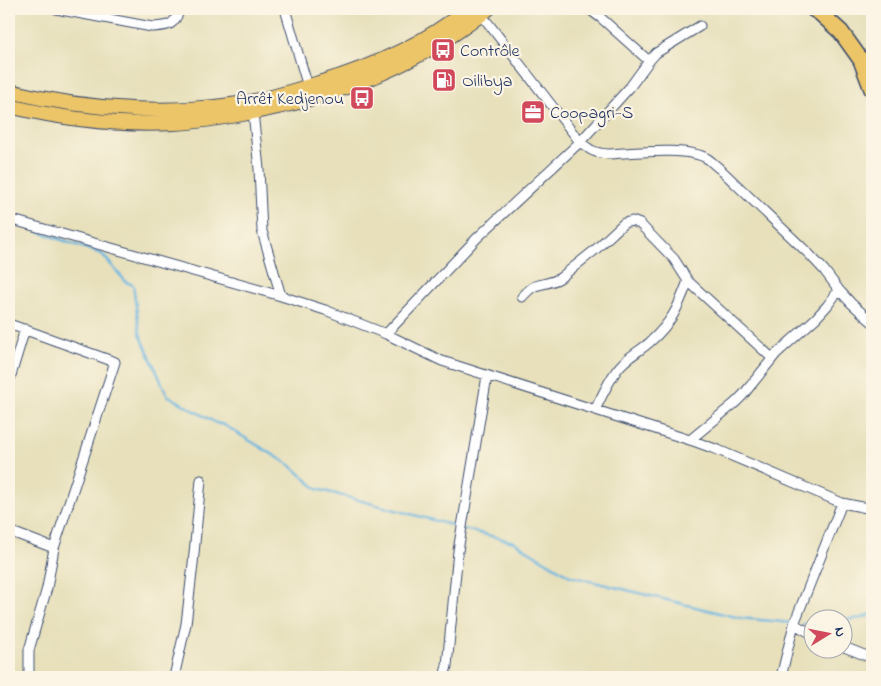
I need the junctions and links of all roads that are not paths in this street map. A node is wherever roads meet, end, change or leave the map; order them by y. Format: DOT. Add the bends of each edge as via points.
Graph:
graph roads {
  1 [pos="56,9"];
  2 [pos="180,9"];
  3 [pos="285,9"];
  4 [pos="468,9"];
  5 [pos="589,9"];
  6 [pos="814,9"];
  7 [pos="79,11"];
  8 [pos="484,11"];
  9 [pos="700,26"];
  10 [pos="649,61"];
  11 [pos="308,86"];
  12 [pos="872,89"];
  13 [pos="9,91"];
  14 [pos="9,106"];
  15 [pos="253,112"];
  16 [pos="580,142"];
  17 [pos="9,219"];
  18 [pos="688,281"];
  19 [pos="839,290"];
  20 [pos="281,296"];
  21 [pos="522,297"];
  22 [pos="872,322"];
  23 [pos="9,324"];
  24 [pos="25,330"];
  25 [pos="386,334"];
  26 [pos="772,358"];
  27 [pos="487,376"];
  28 [pos="9,382"];
  29 [pos="595,410"];
  30 [pos="690,440"];
  31 [pos="201,480"];
  32 [pos="842,504"];
  33 [pos="872,509"];
  34 [pos="9,532"];
  35 [pos="54,548"];
  36 [pos="794,624"];
  37 [pos="804,630"];
  38 [pos="854,651"];
  39 [pos="872,658"];
  40 [pos="29,677"];
  41 [pos="174,677"];
  42 [pos="444,677"];
  43 [pos="781,677"];
  1 -- 7 [label="street"];
  2 -- 7 [label="street" via="176,20 166,26 152,27"];
  3 -- 11 [label="street"];
  4 -- 11 [label="main road" via="408,48 350,74"];
  5 -- 10 [label="street"];
  6 -- 12 [label="highway" via="840,32 861,60"];
  8 -- 15 [label="main road" via="417,56 385,72 308,100"];
  8 -- 16 [label="street"];
  9 -- 10 [label="street"];
  10 -- 16 [label="street"];
  11 -- 13 [label="main road" via="264,99 174,109 86,106"];
  14 -- 15 [label="main road" via="124,124 174,124"];
  15 -- 20 [label="street" via="262,231"];
  16 -- 19 [label="street" via="596,153 667,152 695,154 707,159 809,254"];
  16 -- 25 [label="street" via="477,238"];
  17 -- 20 [label="street"];
  18 -- 21 [label="street" via="674,260 640,224 632,221 624,223 560,278 529,289"];
  18 -- 26 [label="street"];
  18 -- 29 [label="street" via="672,318 651,341 622,363"];
  19 -- 22 [label="street"];
  19 -- 26 [label="street" via="816,318"];
  20 -- 25 [label="street"];
  23 -- 24 [label="street"];
  24 -- 28 [label="street"];
  24 -- 35 [label="street" via="115,362"];
  25 -- 27 [label="street" via="442,361"];
  26 -- 30 [label="street" via="739,399"];
  27 -- 29 [label="street"];
  27 -- 42 [label="street" via="458,551"];
  29 -- 30 [label="street"];
  30 -- 32 [label="street"];
  31 -- 41 [label="street" via="186,624"];
  32 -- 33 [label="street"];
  32 -- 36 [label="street"];
  34 -- 35 [label="street"];
  35 -- 40 [label="street" via="47,588 29,650"];
  36 -- 37 [label="street"];
  36 -- 43 [label="street"];
  38 -- 39 [label="street"];
}
